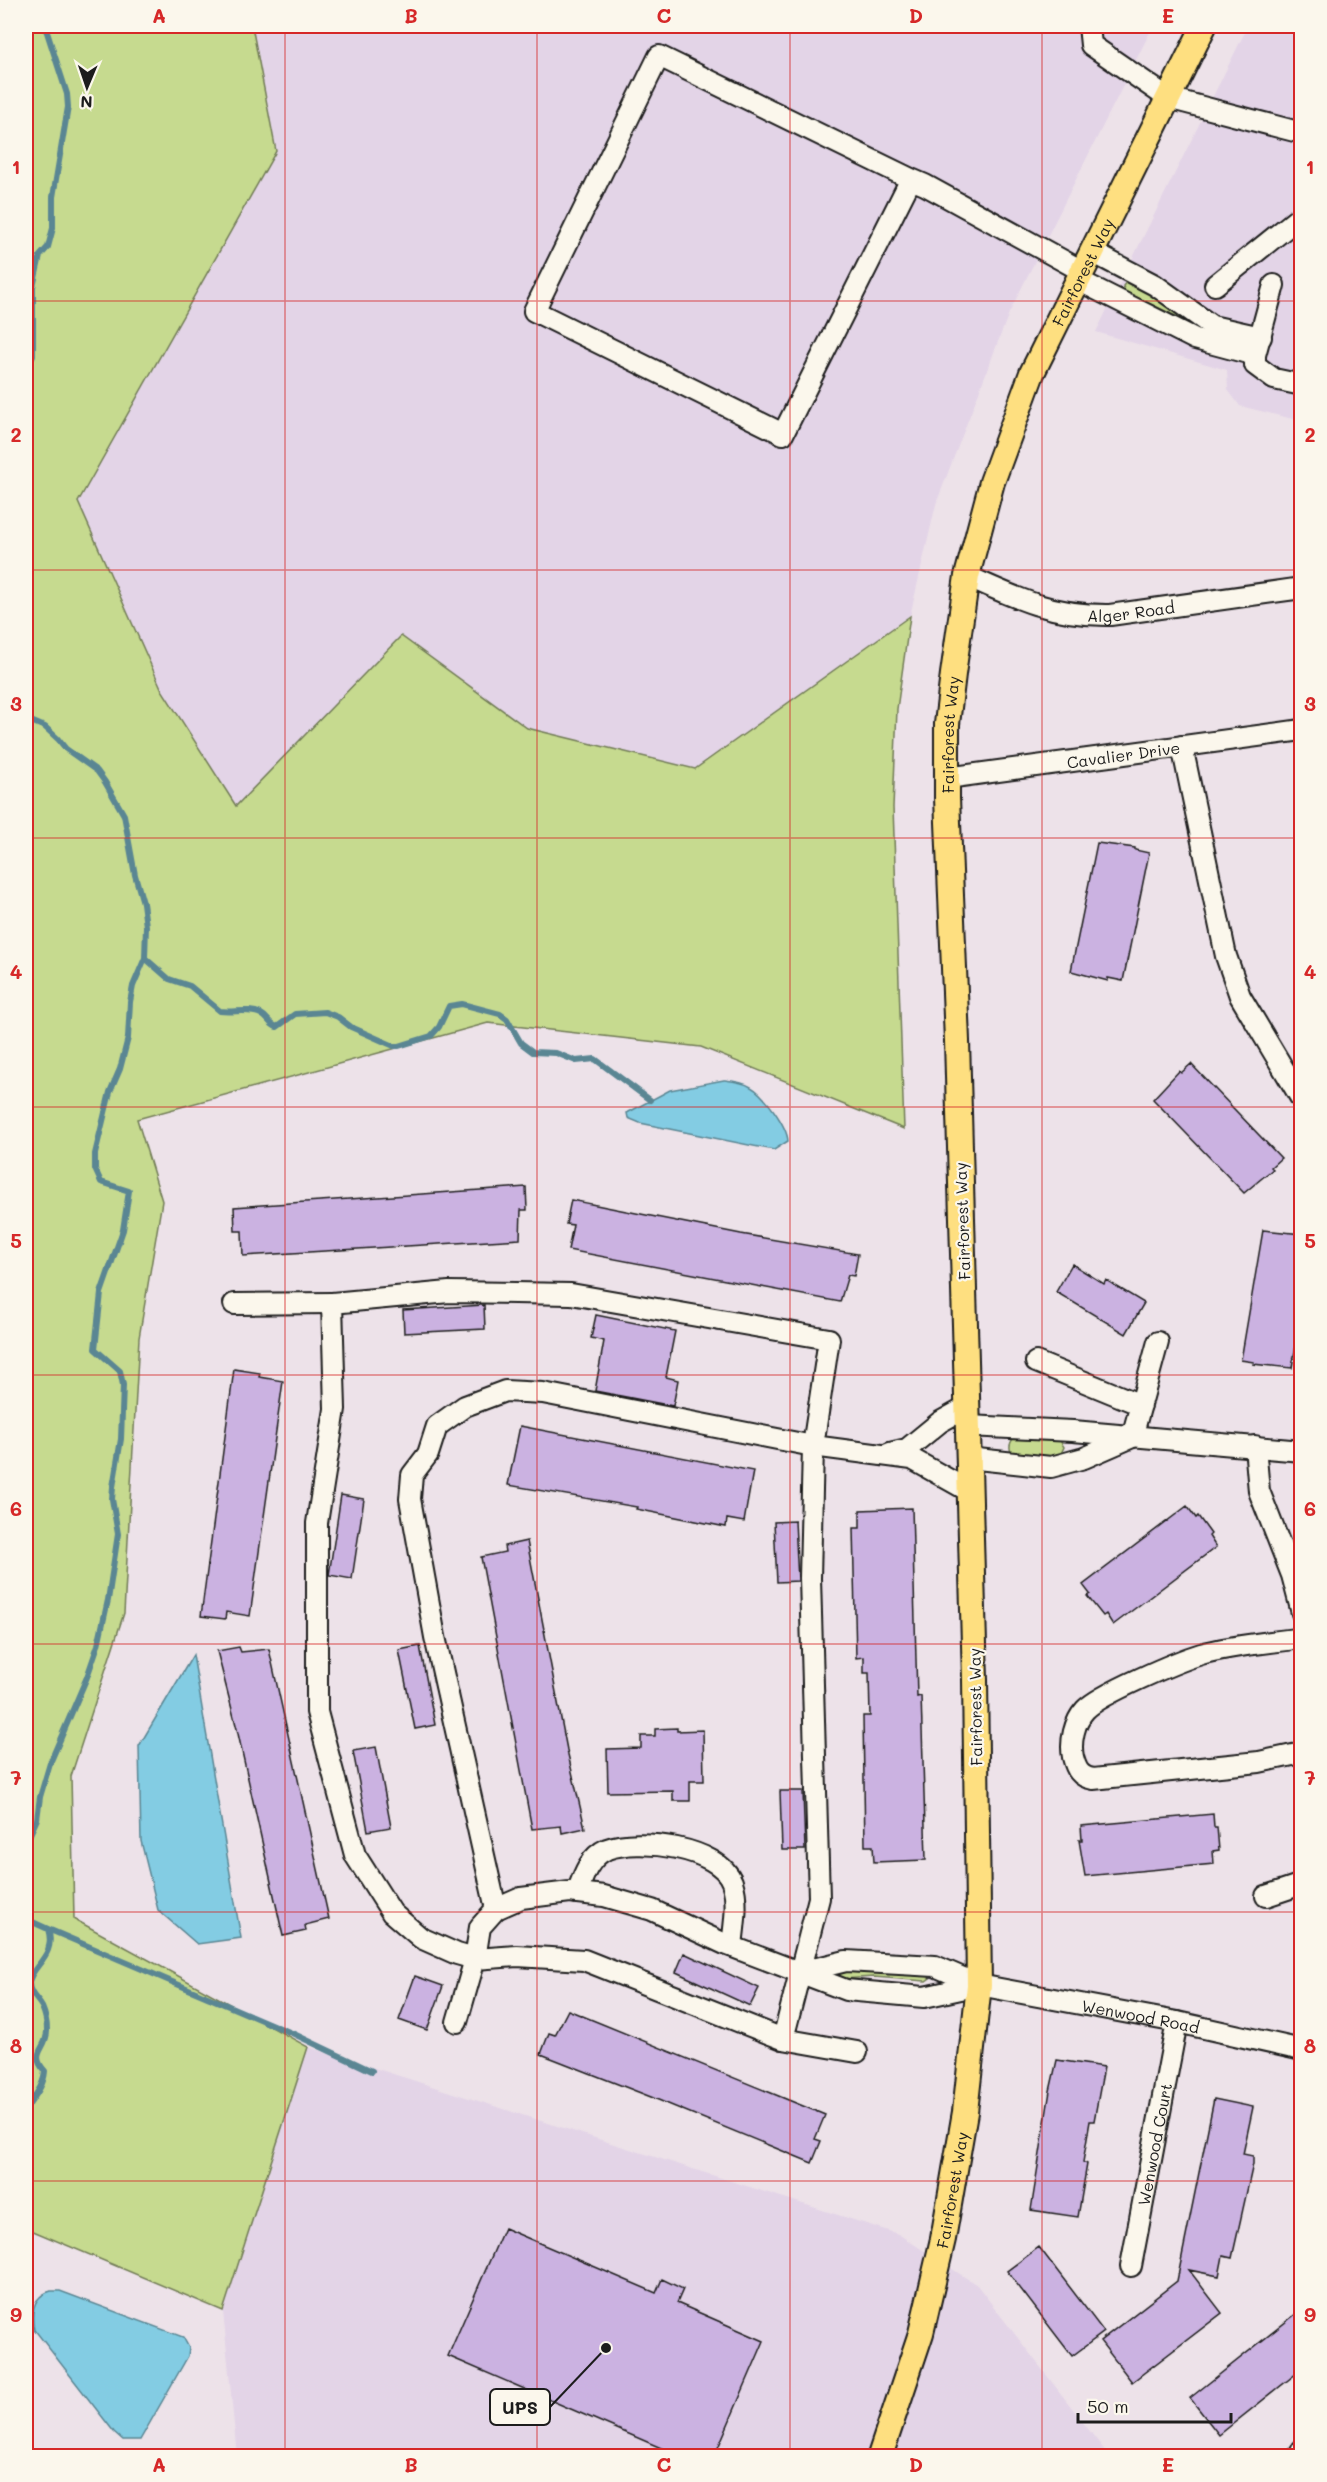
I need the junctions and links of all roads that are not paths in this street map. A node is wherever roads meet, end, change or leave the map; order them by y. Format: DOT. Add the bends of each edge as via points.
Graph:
graph roads {
  1 [pos="1089,26"];
  2 [pos="1204,26"];
  3 [pos="1168,98"];
  4 [pos="1301,134"];
  5 [pos="911,178"];
  6 [pos="1302,215"];
  7 [pos="1084,268"];
  8 [pos="1215,285"];
  9 [pos="1274,285"];
  10 [pos="1258,346"];
  11 [pos="1302,385"];
  12 [pos="967,576"];
  13 [pos="1302,588"];
  14 [pos="1302,730"];
  15 [pos="1182,746"];
  16 [pos="947,778"];
  17 [pos="1302,1100"];
  18 [pos="332,1303"];
  19 [pos="234,1304"];
  20 [pos="1158,1342"];
  21 [pos="1036,1362"];
  22 [pos="1141,1405"];
  23 [pos="968,1417"];
  24 [pos="1132,1437"];
  25 [pos="813,1446"];
  26 [pos="1255,1446"];
  27 [pos="1302,1451"];
  28 [pos="885,1455"];
  29 [pos="968,1458"];
  30 [pos="969,1491"];
  31 [pos="1297,1573"];
  32 [pos="1302,1613"];
  33 [pos="1302,1638"];
  34 [pos="1302,1753"];
  35 [pos="1302,1884"];
  36 [pos="577,1893"];
  37 [pos="1266,1896"];
  38 [pos="496,1909"];
  39 [pos="732,1946"];
  40 [pos="475,1959"];
  41 [pos="801,1972"];
  42 [pos="979,1985"];
  43 [pos="457,2022"];
  44 [pos="1177,2022"];
  45 [pos="783,2039"];
  46 [pos="1302,2050"];
  47 [pos="857,2052"];
  48 [pos="1131,2266"];
  49 [pos="1302,2450"];
  50 [pos="880,2457"];
  51 [pos="1299,2457"];
  1 -- 3 [label="street" via="1091,45"];
  2 -- 3 [label="main road, Fairforest Way"];
  3 -- 4 [label="street"];
  3 -- 7 [label="main road, Fairforest Way"];
  5 -- 5 [label="street" via="659,56 534,311 783,434"];
  5 -- 7 [label="street"];
  6 -- 8 [label="street"];
  7 -- 10 [label="street" via="1155,285 1212,326"];
  7 -- 10 [label="street" via="1195,339"];
  7 -- 12 [label="main road, Fairforest Way" via="1032,373 1006,441"];
  9 -- 10 [label="street"];
  10 -- 11 [label="street" via="1255,365 1261,371 1274,379"];
  12 -- 13 [label="street, Alger Road" via="1026,602 1080,616"];
  12 -- 16 [label="main road, Fairforest Way" via="947,724"];
  14 -- 15 [label="street, Cavalier Drive"];
  15 -- 16 [label="street, Cavalier Drive"];
  15 -- 17 [label="street" via="1226,956 1240,996"];
  16 -- 23 [label="main road, Fairforest Way"];
  18 -- 19 [label="street"];
  18 -- 25 [label="street" via="449,1292 571,1294 829,1339"];
  18 -- 40 [label="street" via="335,1409 317,1523 317,1712 355,1856 392,1913 421,1938"];
  20 -- 22 [label="street"];
  21 -- 22 [label="street"];
  22 -- 24 [label="street"];
  23 -- 24 [label="street"];
  23 -- 28 [label="street" via="940,1422 907,1449"];
  23 -- 29 [label="main road, Fairforest Way"];
  24 -- 26 [label="street"];
  24 -- 29 [label="street" via="1084,1458 1051,1467"];
  25 -- 28 [label="street"];
  25 -- 38 [label="street" via="543,1393 505,1391 465,1406 437,1426 428,1454 412,1475 410,1499 435,1637"];
  25 -- 41 [label="street" via="810,1578 819,1898"];
  26 -- 27 [label="street"];
  26 -- 31 [label="street" via="1259,1491"];
  28 -- 30 [label="street" via="912,1459"];
  29 -- 30 [label="main road, Fairforest Way"];
  30 -- 42 [label="main road, Fairforest Way"];
  31 -- 32 [label="street"];
  33 -- 34 [label="street" via="1203,1654 1109,1694 1080,1716 1072,1745 1075,1766 1083,1777 1093,1779 1259,1762"];
  35 -- 37 [label="street"];
  36 -- 38 [label="street" via="521,1898"];
  36 -- 39 [label="street" via="604,1896 652,1910"];
  36 -- 39 [label="street" via="587,1865 606,1849 639,1843 672,1846 718,1863 732,1881 736,1910"];
  38 -- 40 [label="street" via="480,1927"];
  39 -- 41 [label="street"];
  40 -- 43 [label="street"];
  40 -- 45 [label="street" via="517,1956 584,1960"];
  41 -- 42 [label="street" via="846,1990 924,1997"];
  41 -- 42 [label="street" via="846,1961 935,1965"];
  41 -- 45 [label="street"];
  42 -- 44 [label="street, Wenwood Road"];
  42 -- 50 [label="main road, Fairforest Way" via="965,2112 943,2240 915,2353"];
  44 -- 46 [label="street, Wenwood Road"];
  44 -- 48 [label="street, Wenwood Court"];
  45 -- 47 [label="street"];
  49 -- 51 [label="street"];
}
